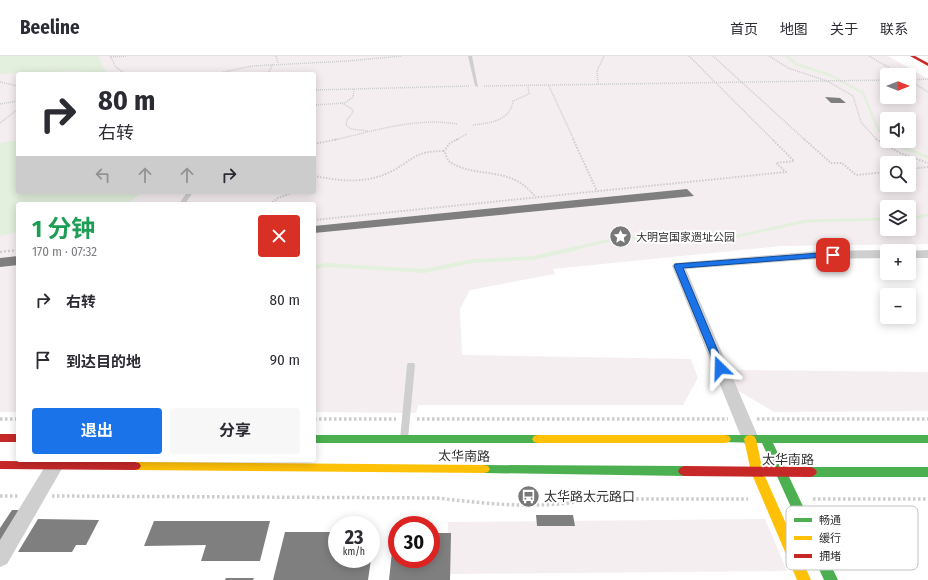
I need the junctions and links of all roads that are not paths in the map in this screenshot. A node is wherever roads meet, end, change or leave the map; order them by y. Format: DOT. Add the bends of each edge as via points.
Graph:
graph roads {
  1 [pos="470,56"];
  2 [pos="912,56"];
  3 [pos="922,56"];
  4 [pos="928,59"];
  5 [pos="928,64"];
  6 [pos="476,86"];
  7 [pos="880,254"];
  8 [pos="916,254"];
  9 [pos="928,254"];
  10 [pos="411,365"];
  11 [pos="0,438"];
  12 [pos="16,438"];
  13 [pos="316,439"];
  14 [pos="404,439"];
  15 [pos="750,439"];
  16 [pos="766,439"];
  17 [pos="928,439"];
  18 [pos="0,465"];
  19 [pos="55,465"];
  20 [pos="757,472"];
  21 [pos="781,472"];
  22 [pos="928,472"];
  23 [pos="796,506"];
  24 [pos="786,538"];
  25 [pos="0,558"];
  26 [pos="800,570"];
  27 [pos="826,570"];
  28 [pos="804,580"];
  29 [pos="831,580"];
  1 -- 6 [label="lane"];
  2 -- 5 [label="main road"];
  3 -- 4 [label="main road"];
  7 -- 15 [label="street" via="819,255 678,266"];
  8 -- 9 [label="street"];
  10 -- 14 [label="lane"];
  11 -- 12 [label="main road"];
  13 -- 14 [label="main road, 太华南路"];
  14 -- 15 [label="main road, 太华南路"];
  15 -- 16 [label="main road, 太华南路"];
  15 -- 20 [label="main road"];
  16 -- 17 [label="main road, 太华南路"];
  16 -- 21 [label="main road"];
  18 -- 19 [label="main road, 太华南路"];
  19 -- 20 [label="main road, 太华南路"];
  19 -- 25 [label="street"];
  20 -- 21 [label="main road, 太华南路"];
  20 -- 24 [label="main road"];
  21 -- 22 [label="main road, 太华南路"];
  21 -- 23 [label="main road"];
  26 -- 28 [label="main road"];
  27 -- 29 [label="main road"];
}
